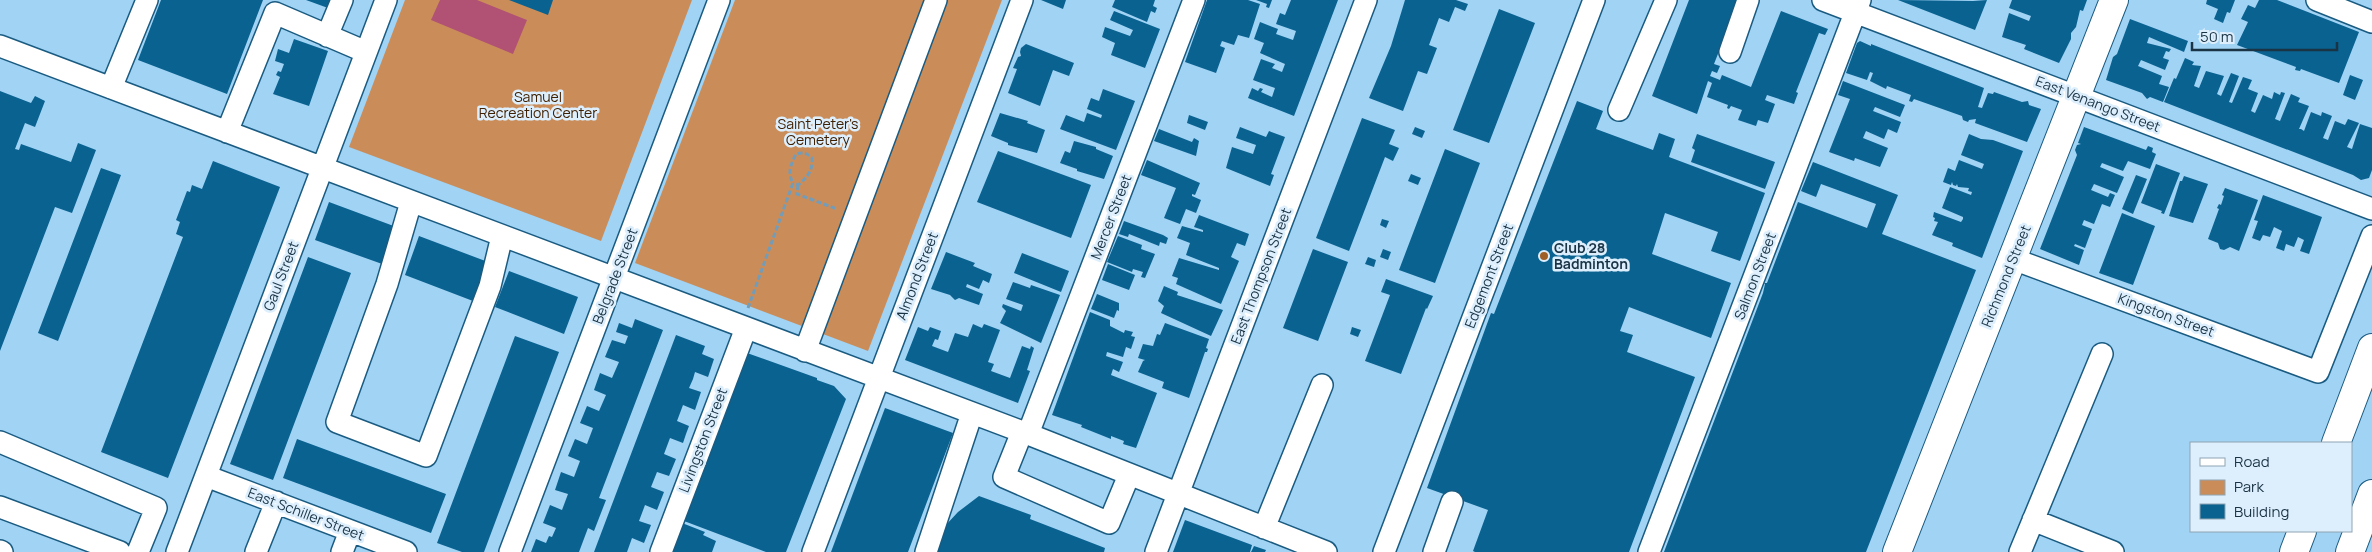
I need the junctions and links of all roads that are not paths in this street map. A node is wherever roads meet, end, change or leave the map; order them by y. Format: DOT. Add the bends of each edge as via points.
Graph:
graph roads {
  1 [pos="147,0"];
  2 [pos="342,0"];
  3 [pos="386,0"];
  4 [pos="719,0"];
  5 [pos="936,0"];
  6 [pos="1022,0"];
  7 [pos="1194,0"];
  8 [pos="1366,0"];
  9 [pos="1594,0"];
  10 [pos="1666,0"];
  11 [pos="1748,0"];
  12 [pos="1823,0"];
  13 [pos="2114,0"];
  14 [pos="2317,0"];
  15 [pos="1858,6"];
  16 [pos="2372,22"];
  17 [pos="327,36"];
  18 [pos="0,46"];
  19 [pos="366,52"];
  20 [pos="1730,52"];
  21 [pos="111,88"];
  22 [pos="2077,96"];
  23 [pos="1619,110"];
  24 [pos="227,132"];
  25 [pos="322,168"];
  26 [pos="412,202"];
  27 [pos="2372,209"];
  28 [pos="502,236"];
  29 [pos="2372,236"];
  30 [pos="2013,258"];
  31 [pos="614,279"];
  32 [pos="743,328"];
  33 [pos="2372,348"];
  34 [pos="805,351"];
  35 [pos="2102,354"];
  36 [pos="878,378"];
  37 [pos="1322,385"];
  38 [pos="972,413"];
  39 [pos="1025,433"];
  40 [pos="0,442"];
  41 [pos="2336,442"];
  42 [pos="1129,475"];
  43 [pos="206,476"];
  44 [pos="2372,494"];
  45 [pos="1178,495"];
  46 [pos="276,502"];
  47 [pos="1452,502"];
  48 [pos="0,507"];
  49 [pos="2033,520"];
  50 [pos="1264,528"];
  51 [pos="350,531"];
  52 [pos="2302,532"];
  53 [pos="120,552"];
  54 [pos="138,552"];
  55 [pos="177,552"];
  56 [pos="256,552"];
  57 [pos="342,552"];
  58 [pos="406,552"];
  59 [pos="510,552"];
  60 [pos="661,552"];
  61 [pos="813,552"];
  62 [pos="926,552"];
  63 [pos="1156,552"];
  64 [pos="1326,552"];
  65 [pos="1384,552"];
  66 [pos="1434,552"];
  67 [pos="1649,552"];
  68 [pos="1897,552"];
  69 [pos="2020,552"];
  70 [pos="2113,552"];
  71 [pos="2294,552"];
  72 [pos="2350,552"];
  1 -- 21 [label="street"];
  2 -- 17 [label="street"];
  3 -- 19 [label="street, Gaul Street"];
  4 -- 31 [label="street, Belgrade Street"];
  5 -- 34 [label="street"];
  6 -- 36 [label="street, Almond Street"];
  7 -- 39 [label="street, Mercer Street"];
  8 -- 45 [label="street, East Thompson Street"];
  9 -- 65 [label="street, Edgemont Street"];
  10 -- 23 [label="street"];
  11 -- 20 [label="street"];
  12 -- 15 [label="street, East Venango Street"];
  13 -- 22 [label="main road, Richmond Street"];
  14 -- 16 [label="street"];
  15 -- 22 [label="street, East Venango Street"];
  15 -- 67 [label="street, Salmon Street"];
  17 -- 19 [label="street"];
  17 -- 24 [label="street" via="275,13"];
  18 -- 21 [label="street"];
  19 -- 25 [label="street, Gaul Street"];
  21 -- 24 [label="street"];
  22 -- 27 [label="street, East Venango Street"];
  22 -- 30 [label="main road, Richmond Street"];
  24 -- 25 [label="street"];
  25 -- 26 [label="street"];
  25 -- 43 [label="street, Gaul Street"];
  26 -- 28 [label="street"];
  26 -- 28 [label="street" via="387,284 337,422 426,456 490,286"];
  28 -- 31 [label="street"];
  29 -- 30 [label="street, Kingston Street" via="2318,372"];
  30 -- 68 [label="main road, Richmond Street"];
  31 -- 32 [label="street"];
  31 -- 59 [label="street, Belgrade Street"];
  32 -- 34 [label="street"];
  32 -- 60 [label="street, Livingston Street"];
  33 -- 41 [label="main road"];
  34 -- 36 [label="street"];
  35 -- 49 [label="street"];
  36 -- 38 [label="street"];
  36 -- 61 [label="street, Almond Street"];
  37 -- 50 [label="street"];
  38 -- 39 [label="street"];
  38 -- 62 [label="street"];
  39 -- 42 [label="street"];
  39 -- 42 [label="street, Mercer Street" via="1004,477 1109,523"];
  40 -- 54 [label="street" via="156,508"];
  42 -- 45 [label="street"];
  43 -- 46 [label="street, East Schiller Street"];
  43 -- 55 [label="street, Gaul Street"];
  44 -- 72 [label="main road"];
  45 -- 50 [label="street"];
  45 -- 63 [label="street, East Thompson Street"];
  46 -- 51 [label="street, East Schiller Street"];
  46 -- 56 [label="street"];
  47 -- 66 [label="street"];
  48 -- 53 [label="street"];
  49 -- 69 [label="street"];
  49 -- 70 [label="street"];
  50 -- 64 [label="street"];
  51 -- 57 [label="street"];
  51 -- 58 [label="street, East Schiller Street"];
  52 -- 71 [label="main road"];
}
